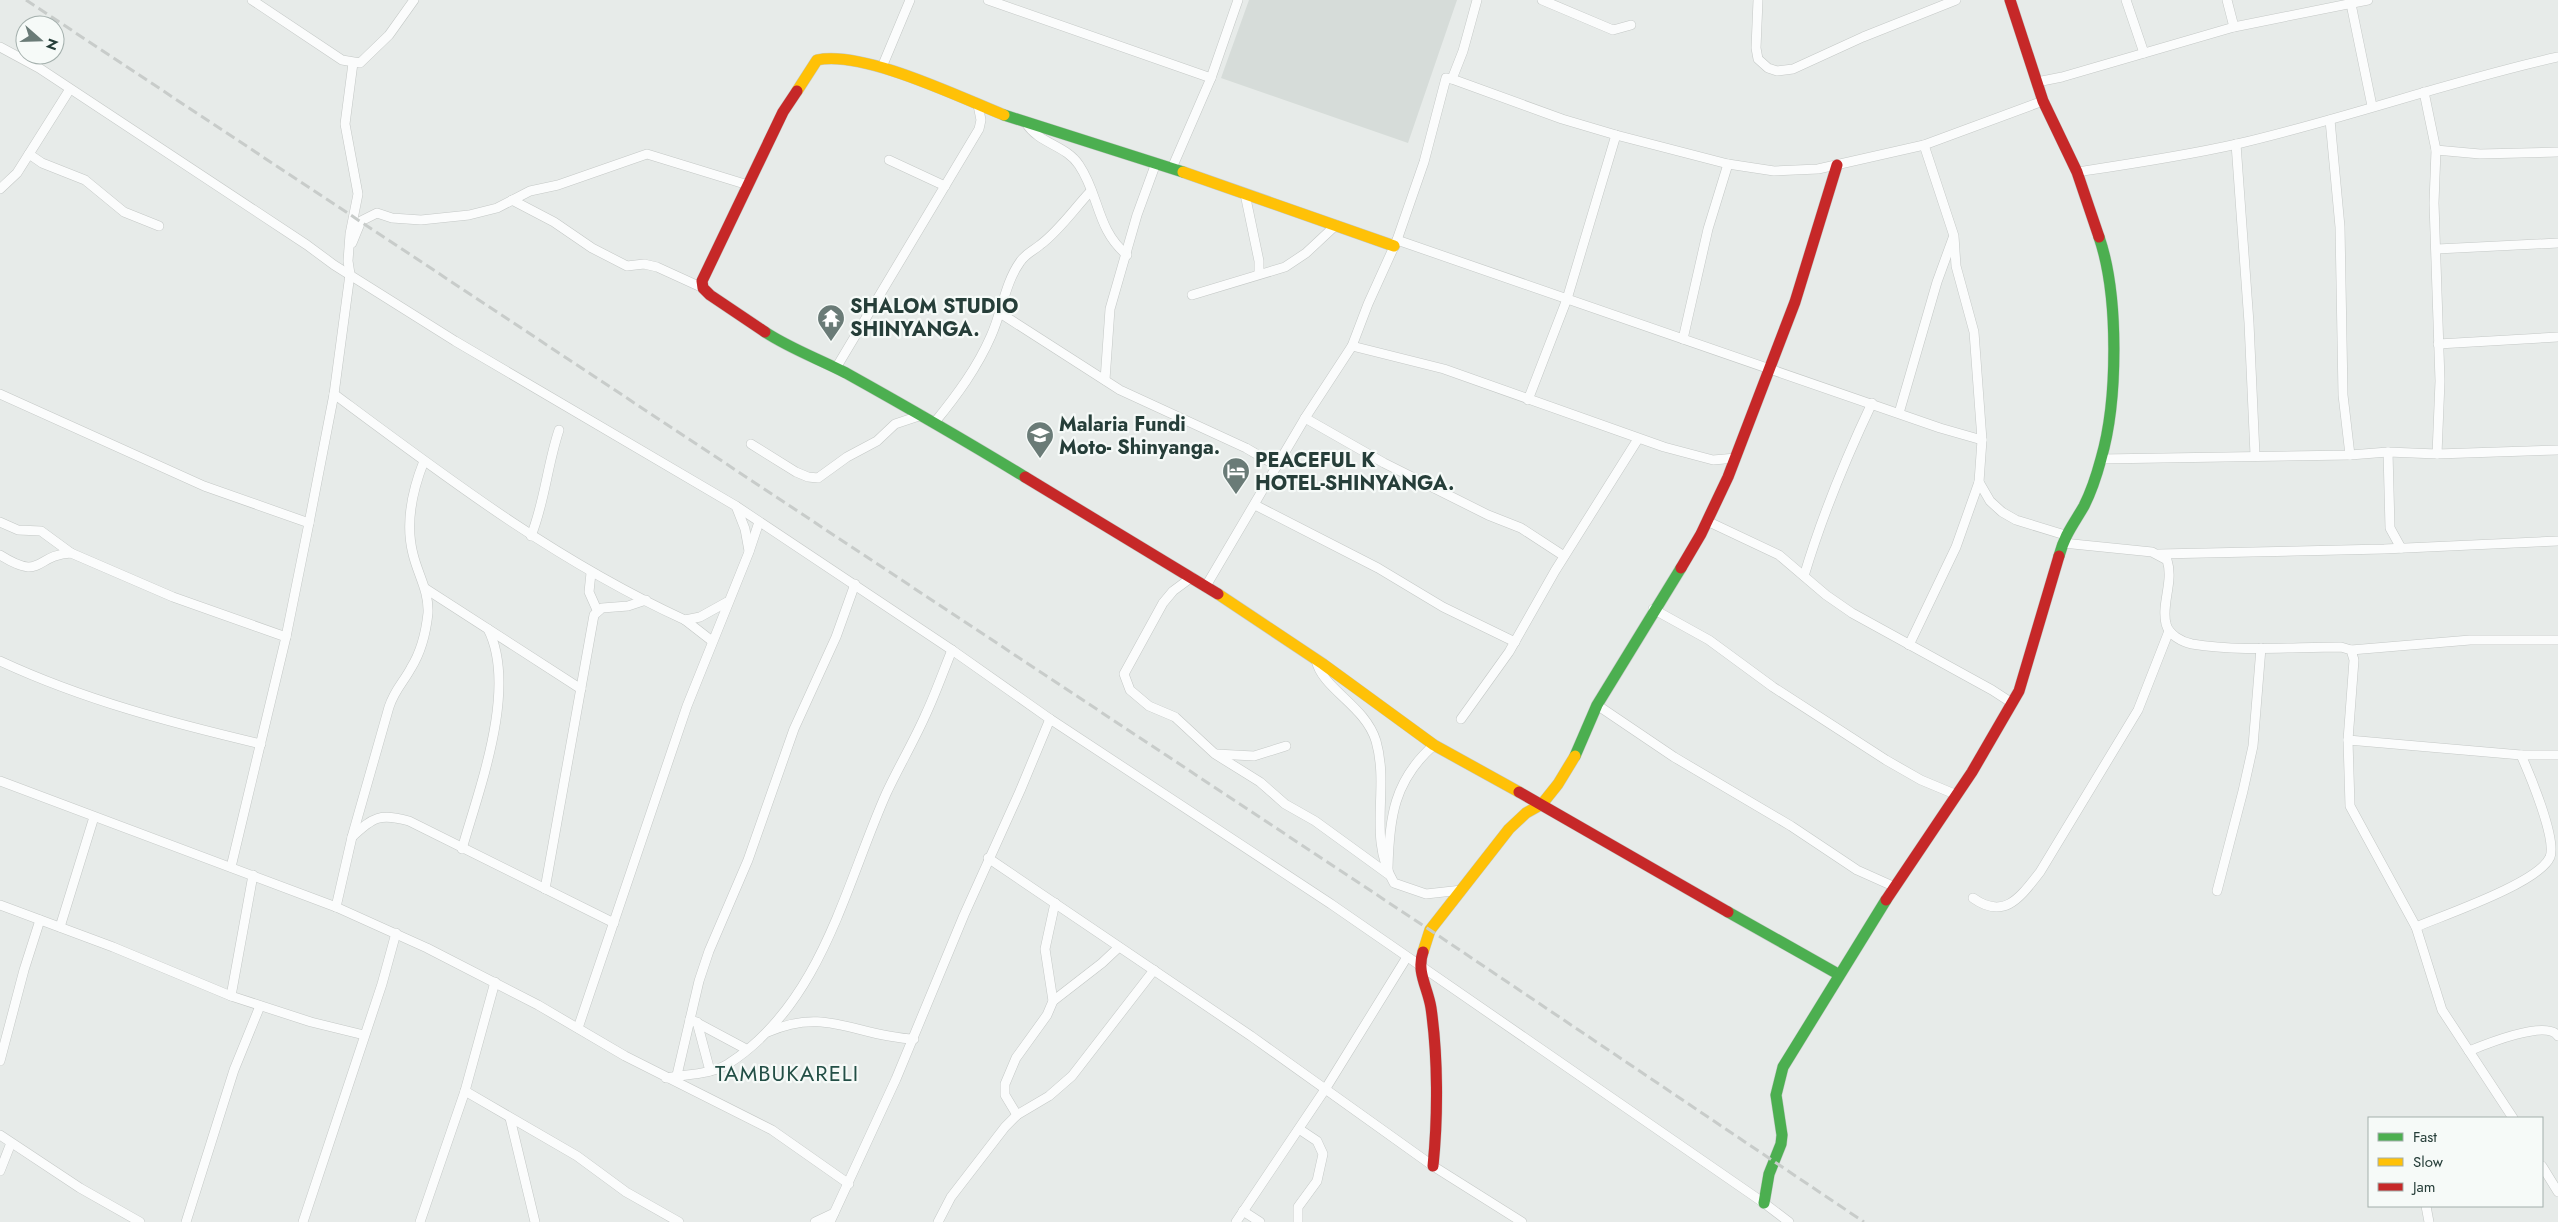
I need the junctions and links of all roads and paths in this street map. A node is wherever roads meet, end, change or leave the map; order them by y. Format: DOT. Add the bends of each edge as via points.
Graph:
graph roads {
  1 [pos="252,0"];
  2 [pos="414,0"];
  3 [pos="910,0"];
  4 [pos="988,0"];
  5 [pos="1238,0"];
  6 [pos="1477,0"];
  7 [pos="1542,0"];
  8 [pos="1758,0"];
  9 [pos="1956,0"];
  10 [pos="2010,0"];
  11 [pos="2126,0"];
  12 [pos="2227,0"];
  13 [pos="2368,0"];
  14 [pos="2352,4"];
  15 [pos="1631,25"];
  16 [pos="2234,27"];
  17 [pos="0,47"];
  18 [pos="2144,53"];
  19 [pos="2558,57"];
  20 [pos="352,63"];
  21 [pos="882,67"];
  22 [pos="1211,78"];
  23 [pos="1452,79"];
  24 [pos="2037,82"];
  25 [pos="70,89"];
  26 [pos="2424,92"];
  27 [pos="2043,101"];
  28 [pos="978,105"];
  29 [pos="2372,106"];
  30 [pos="2330,120"];
  31 [pos="1026,123"];
  32 [pos="1616,135"];
  33 [pos="2236,144"];
  34 [pos="1924,145"];
  35 [pos="2436,150"];
  36 [pos="2558,152"];
  37 [pos="29,154"];
  38 [pos="890,160"];
  39 [pos="1156,163"];
  40 [pos="1728,164"];
  41 [pos="1837,165"];
  42 [pos="1172,168"];
  43 [pos="2076,172"];
  44 [pos="748,185"];
  45 [pos="945,186"];
  46 [pos="0,189"];
  47 [pos="1090,192"];
  48 [pos="1245,194"];
  49 [pos="512,200"];
  50 [pos="159,226"];
  51 [pos="1336,226"];
  52 [pos="1954,236"];
  53 [pos="1395,243"];
  54 [pos="2558,243"];
  55 [pos="349,248"];
  56 [pos="2437,249"];
  57 [pos="1127,255"];
  58 [pos="1259,273"];
  59 [pos="350,274"];
  60 [pos="703,288"];
  61 [pos="1192,295"];
  62 [pos="1566,299"];
  63 [pos="1000,313"];
  64 [pos="2558,336"];
  65 [pos="1683,339"];
  66 [pos="2438,344"];
  67 [pos="1352,346"];
  68 [pos="836,368"];
  69 [pos="1769,368"];
  70 [pos="1105,380"];
  71 [pos="0,394"];
  72 [pos="334,394"];
  73 [pos="1528,400"];
  74 [pos="1872,403"];
  75 [pos="1899,413"];
  76 [pos="922,415"];
  77 [pos="1306,418"];
  78 [pos="935,422"];
  79 [pos="558,430"];
  80 [pos="1638,439"];
  81 [pos="1982,440"];
  82 [pos="751,444"];
  83 [pos="2558,450"];
  84 [pos="2388,452"];
  85 [pos="2437,454"];
  86 [pos="2254,455"];
  87 [pos="2350,455"];
  88 [pos="1736,458"];
  89 [pos="2101,459"];
  90 [pos="424,461"];
  91 [pos="1277,466"];
  92 [pos="1979,482"];
  93 [pos="1255,505"];
  94 [pos="736,506"];
  95 [pos="1707,521"];
  96 [pos="0,522"];
  97 [pos="759,522"];
  98 [pos="309,523"];
  99 [pos="531,536"];
  100 [pos="2064,539"];
  101 [pos="2558,541"];
  102 [pos="2402,548"];
  103 [pos="749,552"];
  104 [pos="71,553"];
  105 [pos="2159,554"];
  106 [pos="0,555"];
  107 [pos="1564,556"];
  108 [pos="591,573"];
  109 [pos="1804,576"];
  110 [pos="1192,577"];
  111 [pos="855,584"];
  112 [pos="1206,586"];
  113 [pos="426,589"];
  114 [pos="646,600"];
  115 [pos="727,602"];
  116 [pos="1653,609"];
  117 [pos="598,610"];
  118 [pos="685,620"];
  119 [pos="488,630"];
  120 [pos="2169,630"];
  121 [pos="286,636"];
  122 [pos="2558,640"];
  123 [pos="712,641"];
  124 [pos="1515,642"];
  125 [pos="1909,645"];
  126 [pos="2261,648"];
  127 [pos="952,650"];
  128 [pos="2351,650"];
  129 [pos="1316,660"];
  130 [pos="0,661"];
  131 [pos="581,689"];
  132 [pos="2012,703"];
  133 [pos="1596,705"];
  134 [pos="1050,719"];
  135 [pos="1461,719"];
  136 [pos="2348,740"];
  137 [pos="261,744"];
  138 [pos="1434,745"];
  139 [pos="1286,746"];
  140 [pos="1216,754"];
  141 [pos="2521,754"];
  142 [pos="2558,755"];
  143 [pos="0,781"];
  144 [pos="1957,795"];
  145 [pos="1542,804"];
  146 [pos="94,817"];
  147 [pos="352,837"];
  148 [pos="462,849"];
  149 [pos="988,858"];
  150 [pos="231,867"];
  151 [pos="1388,874"];
  152 [pos="253,875"];
  153 [pos="1896,887"];
  154 [pos="545,889"];
  155 [pos="1462,890"];
  156 [pos="2218,891"];
  157 [pos="1973,898"];
  158 [pos="1055,903"];
  159 [pos="0,905"];
  160 [pos="336,907"];
  161 [pos="40,920"];
  162 [pos="614,923"];
  163 [pos="60,927"];
  164 [pos="2416,927"];
  165 [pos="396,933"];
  166 [pos="1119,947"];
  167 [pos="1407,957"];
  168 [pos="1419,964"];
  169 [pos="1154,970"];
  170 [pos="1838,974"];
  171 [pos="495,982"];
  172 [pos="231,996"];
  173 [pos="1052,1001"];
  174 [pos="260,1006"];
  175 [pos="693,1020"];
  176 [pos="578,1028"];
  177 [pos="766,1034"];
  178 [pos="364,1035"];
  179 [pos="2558,1036"];
  180 [pos="914,1038"];
  181 [pos="746,1049"];
  182 [pos="2470,1051"];
  183 [pos="0,1061"];
  184 [pos="710,1072"];
  185 [pos="677,1076"];
  186 [pos="666,1078"];
  187 [pos="1326,1088"];
  188 [pos="464,1091"];
  189 [pos="1017,1115"];
  190 [pos="2513,1117"];
  191 [pos="510,1118"];
  192 [pos="1300,1129"];
  193 [pos="0,1135"];
  194 [pos="11,1143"];
  195 [pos="1433,1166"];
  196 [pos="2543,1168"];
  197 [pos="0,1170"];
  198 [pos="849,1184"];
  199 [pos="2558,1192"];
  200 [pos="1764,1203"];
  201 [pos="2426,1207"];
  202 [pos="1243,1211"];
  203 [pos="834,1213"];
  204 [pos="140,1222"];
  205 [pos="186,1222"];
  206 [pos="303,1222"];
  207 [pos="420,1222"];
  208 [pos="535,1222"];
  209 [pos="679,1222"];
  210 [pos="815,1222"];
  211 [pos="830,1222"];
  212 [pos="938,1222"];
  213 [pos="1236,1222"];
  214 [pos="1260,1222"];
  215 [pos="1298,1222"];
  216 [pos="1521,1222"];
  217 [pos="1789,1222"];
  218 [pos="2429,1222"];
  1 -- 20 [label="street" via="342,60"];
  2 -- 20 [label="street" via="366,60 360,64"];
  3 -- 21 [label="street"];
  4 -- 22 [label="street"];
  5 -- 22 [label="street"];
  6 -- 23 [label="street"];
  7 -- 15 [label="street" via="1613,30"];
  8 -- 9 [label="street" via="1758,59 1777,71 1793,69"];
  10 -- 24 [label="street"];
  11 -- 18 [label="street"];
  12 -- 16 [label="street"];
  13 -- 14 [label="street"];
  14 -- 16 [label="street"];
  14 -- 29 [label="street"];
  16 -- 18 [label="street"];
  17 -- 25 [label="street"];
  18 -- 24 [label="street"];
  19 -- 26 [label="street"];
  20 -- 55 [label="street" via="344,124 358,194"];
  21 -- 28 [label="street"];
  21 -- 44 [label="street" via="831,57 818,60 783,112"];
  22 -- 42 [label="street"];
  23 -- 32 [label="street"];
  23 -- 53 [label="street" via="1446,78 1424,162"];
  24 -- 27 [label="street"];
  25 -- 37 [label="street"];
  25 -- 59 [label="street"];
  26 -- 29 [label="street"];
  26 -- 35 [label="street"];
  27 -- 34 [label="street"];
  27 -- 43 [label="street"];
  28 -- 31 [label="street"];
  28 -- 45 [label="street" via="979,128"];
  29 -- 30 [label="street"];
  30 -- 33 [label="street"];
  30 -- 87 [label="street" via="2340,227 2343,395"];
  31 -- 39 [label="street"];
  31 -- 47 [label="street" via="1032,132 1078,163"];
  32 -- 40 [label="street"];
  32 -- 62 [label="street"];
  33 -- 43 [label="street"];
  33 -- 86 [label="street" via="2250,323"];
  34 -- 41 [label="street"];
  34 -- 52 [label="street"];
  35 -- 36 [label="street" via="2480,154"];
  35 -- 56 [label="street" via="2434,203"];
  37 -- 46 [label="street" via="18,172"];
  37 -- 50 [label="street" via="42,163 85,180 124,212"];
  38 -- 45 [label="street"];
  39 -- 42 [label="street"];
  39 -- 57 [label="street"];
  40 -- 41 [label="street" via="1774,171"];
  40 -- 65 [label="street" via="1708,229"];
  41 -- 69 [label="street" via="1795,302"];
  42 -- 48 [label="street"];
  43 -- 89 [label="street" via="2102,245 2111,302 2114,367"];
  44 -- 49 [label="street" via="647,154 571,181 530,191"];
  44 -- 60 [label="street" via="702,281"];
  45 -- 68 [label="street"];
  47 -- 57 [label="street" via="1108,235"];
  47 -- 63 [label="street" via="1020,262"];
  48 -- 51 [label="street"];
  48 -- 58 [label="street"];
  49 -- 55 [label="street" via="497,208 438,219 402,218 377,213 361,221"];
  49 -- 60 [label="street" via="620,263 657,267"];
  51 -- 53 [label="street"];
  51 -- 58 [label="street" via="1285,267"];
  52 -- 75 [label="street"];
  52 -- 81 [label="street" via="1956,266 1974,332"];
  53 -- 62 [label="street"];
  53 -- 67 [label="street"];
  54 -- 56 [label="street"];
  55 -- 59 [label="street"];
  56 -- 66 [label="street"];
  57 -- 70 [label="street" via="1110,309"];
  58 -- 61 [label="street"];
  59 -- 72 [label="street"];
  59 -- 94 [label="street" via="455,341"];
  60 -- 68 [label="street" via="759,330"];
  62 -- 65 [label="street"];
  62 -- 73 [label="street"];
  63 -- 70 [label="street"];
  63 -- 78 [label="street" via="961,391"];
  64 -- 66 [label="street"];
  65 -- 69 [label="street"];
  66 -- 85 [label="street" via="2440,423"];
  67 -- 73 [label="street" via="1444,369"];
  67 -- 77 [label="street"];
  68 -- 76 [label="street"];
  69 -- 74 [label="street"];
  69 -- 88 [label="street"];
  70 -- 91 [label="street"];
  71 -- 98 [label="street" via="204,486"];
  72 -- 90 [label="street"];
  72 -- 98 [label="street"];
  73 -- 80 [label="street"];
  74 -- 75 [label="street"];
  74 -- 109 [label="street" via="1821,519"];
  75 -- 81 [label="street"];
  76 -- 78 [label="street"];
  76 -- 82 [label="street" via="895,424 877,442 847,457 818,478 796,472"];
  77 -- 91 [label="street"];
  77 -- 107 [label="street" via="1384,463 1521,528"];
  78 -- 110 [label="street"];
  79 -- 99 [label="street" via="549,462 545,498"];
  80 -- 88 [label="street" via="1713,460"];
  80 -- 107 [label="street"];
  81 -- 92 [label="street"];
  83 -- 85 [label="street"];
  84 -- 85 [label="street"];
  84 -- 87 [label="street"];
  84 -- 102 [label="street" via="2390,528"];
  86 -- 87 [label="street"];
  86 -- 89 [label="street"];
  88 -- 95 [label="street"];
  89 -- 100 [label="street" via="2085,504"];
  90 -- 99 [label="street"];
  90 -- 113 [label="street" via="412,497 411,536 414,556"];
  91 -- 93 [label="street"];
  92 -- 100 [label="street" via="2002,512"];
  92 -- 125 [label="street" via="1956,547"];
  93 -- 112 [label="street"];
  93 -- 124 [label="street" via="1378,568 1443,607"];
  94 -- 97 [label="street"];
  94 -- 103 [label="street"];
  95 -- 109 [label="street" via="1779,555"];
  95 -- 116 [label="street"];
  96 -- 104 [label="street" via="18,530 41,531"];
  97 -- 103 [label="street"];
  97 -- 111 [label="street"];
  98 -- 121 [label="street"];
  99 -- 108 [label="street"];
  100 -- 105 [label="street"];
  100 -- 132 [label="street" via="2029,658"];
  101 -- 102 [label="street"];
  102 -- 105 [label="street"];
  103 -- 115 [label="street"];
  104 -- 106 [label="street" via="27,568"];
  104 -- 121 [label="street" via="173,596"];
  105 -- 120 [label="street" via="2167,560 2171,572 2166,622"];
  107 -- 124 [label="street"];
  108 -- 114 [label="street"];
  108 -- 117 [label="street" via="589,592"];
  109 -- 125 [label="street" via="1852,613"];
  110 -- 112 [label="street"];
  110 -- 140 [label="street" via="1163,602 1124,674 1126,683 1138,698 1175,717"];
  111 -- 127 [label="street"];
  111 -- 175 [label="street" via="836,637 794,728 748,860 713,942 699,981"];
  112 -- 129 [label="street"];
  113 -- 119 [label="street"];
  113 -- 147 [label="street" via="428,612 424,638 410,670 395,690"];
  114 -- 117 [label="street"];
  114 -- 118 [label="street"];
  115 -- 118 [label="street" via="700,617"];
  115 -- 123 [label="street"];
  116 -- 133 [label="street"];
  116 -- 144 [label="street" via="1708,640 1773,687 1886,760"];
  117 -- 131 [label="street" via="592,622"];
  118 -- 123 [label="street"];
  119 -- 131 [label="street"];
  119 -- 148 [label="street" via="495,643 499,671 494,728"];
  120 -- 126 [label="street" via="2191,644"];
  120 -- 157 [label="street" via="2138,710 2040,872 2008,906 1987,906"];
  121 -- 137 [label="street"];
  122 -- 128 [label="street" via="2470,640"];
  123 -- 162 [label="street" via="661,778"];
  124 -- 135 [label="street"];
  125 -- 132 [label="street"];
  126 -- 128 [label="street" via="2341,647"];
  126 -- 156 [label="street" via="2252,746"];
  127 -- 134 [label="street"];
  127 -- 177 [label="street" via="926,714 886,793 823,951 806,981"];
  128 -- 136 [label="street" via="2354,660"];
  129 -- 138 [label="street"];
  129 -- 151 [label="street" via="1325,679 1367,720 1376,740 1381,767 1379,841"];
  130 -- 137 [label="street" via="50,683 118,706"];
  131 -- 154 [label="street"];
  132 -- 144 [label="street"];
  133 -- 145 [label="street" via="1574,758"];
  133 -- 153 [label="street" via="1857,870"];
  134 -- 149 [label="street"];
  134 -- 167 [label="street" via="1226,832"];
  136 -- 141 [label="street"];
  136 -- 164 [label="street" via="2350,806"];
  137 -- 150 [label="street"];
  138 -- 145 [label="street"];
  138 -- 151 [label="street" via="1419,759 1399,794 1390,825"];
  139 -- 140 [label="street" via="1254,756"];
  140 -- 151 [label="street"];
  141 -- 142 [label="street"];
  141 -- 164 [label="street" via="2534,783 2547,827 2550,856 2528,879"];
  143 -- 146 [label="street"];
  144 -- 153 [label="street"];
  145 -- 155 [label="street" via="1509,829"];
  145 -- 170 [label="street"];
  146 -- 150 [label="street"];
  146 -- 163 [label="street"];
  147 -- 148 [label="street" via="376,818 391,816 409,821"];
  147 -- 160 [label="street"];
  148 -- 154 [label="street"];
  149 -- 158 [label="street"];
  149 -- 180 [label="street"];
  150 -- 152 [label="street"];
  151 -- 155 [label="street" via="1394,883 1426,894"];
  152 -- 160 [label="street"];
  152 -- 172 [label="street"];
  153 -- 170 [label="street"];
  154 -- 162 [label="street"];
  155 -- 168 [label="street" via="1430,930"];
  158 -- 166 [label="street"];
  158 -- 173 [label="street" via="1045,949"];
  159 -- 161 [label="street"];
  160 -- 165 [label="street"];
  161 -- 163 [label="street"];
  161 -- 183 [label="street"];
  162 -- 176 [label="street"];
  163 -- 172 [label="street"];
  164 -- 182 [label="street" via="2442,1010"];
  165 -- 171 [label="street"];
  165 -- 178 [label="street"];
  166 -- 169 [label="street"];
  166 -- 173 [label="street"];
  167 -- 168 [label="street"];
  167 -- 187 [label="street"];
  168 -- 195 [label="street" via="1431,1007 1437,1123"];
  168 -- 200 [label="street"];
  169 -- 187 [label="street"];
  169 -- 189 [label="street" via="1072,1076 1049,1096"];
  170 -- 200 [label="street" via="1798,1039 1778,1081 1776,1105 1782,1135 1769,1174"];
  171 -- 176 [label="street"];
  171 -- 188 [label="street"];
  172 -- 174 [label="street"];
  173 -- 189 [label="street" via="1047,1015 1016,1058 1005,1084 1005,1095"];
  174 -- 178 [label="street"];
  174 -- 205 [label="street" via="234,1070"];
  175 -- 181 [label="street"];
  175 -- 184 [label="street"];
  175 -- 185 [label="street"];
  176 -- 186 [label="street"];
  177 -- 180 [label="street" via="784,1025 828,1021 895,1038"];
  177 -- 181 [label="street"];
  178 -- 206 [label="street"];
  179 -- 182 [label="street" via="2551,1029 2544,1029"];
  180 -- 198 [label="street"];
  181 -- 184 [label="street" via="729,1063"];
  182 -- 190 [label="street"];
  184 -- 185 [label="street"];
  185 -- 186 [label="street"];
  186 -- 198 [label="street" via="772,1130"];
  187 -- 192 [label="street"];
  187 -- 195 [label="street"];
  188 -- 191 [label="street"];
  188 -- 207 [label="street"];
  189 -- 212 [label="street" via="951,1197"];
  191 -- 208 [label="street"];
  191 -- 209 [label="street" via="563,1147 626,1192"];
  192 -- 202 [label="street"];
  192 -- 215 [label="street" via="1317,1141 1323,1154 1317,1181 1298,1208"];
  193 -- 194 [label="street"];
  194 -- 197 [label="street"];
  194 -- 204 [label="street"];
  195 -- 216 [label="street"];
  196 -- 199 [label="street"];
  198 -- 203 [label="street"];
  200 -- 217 [label="street"];
  201 -- 218 [label="street"];
  202 -- 213 [label="street"];
  202 -- 214 [label="street"];
  203 -- 210 [label="street"];
  203 -- 211 [label="street"];
}
